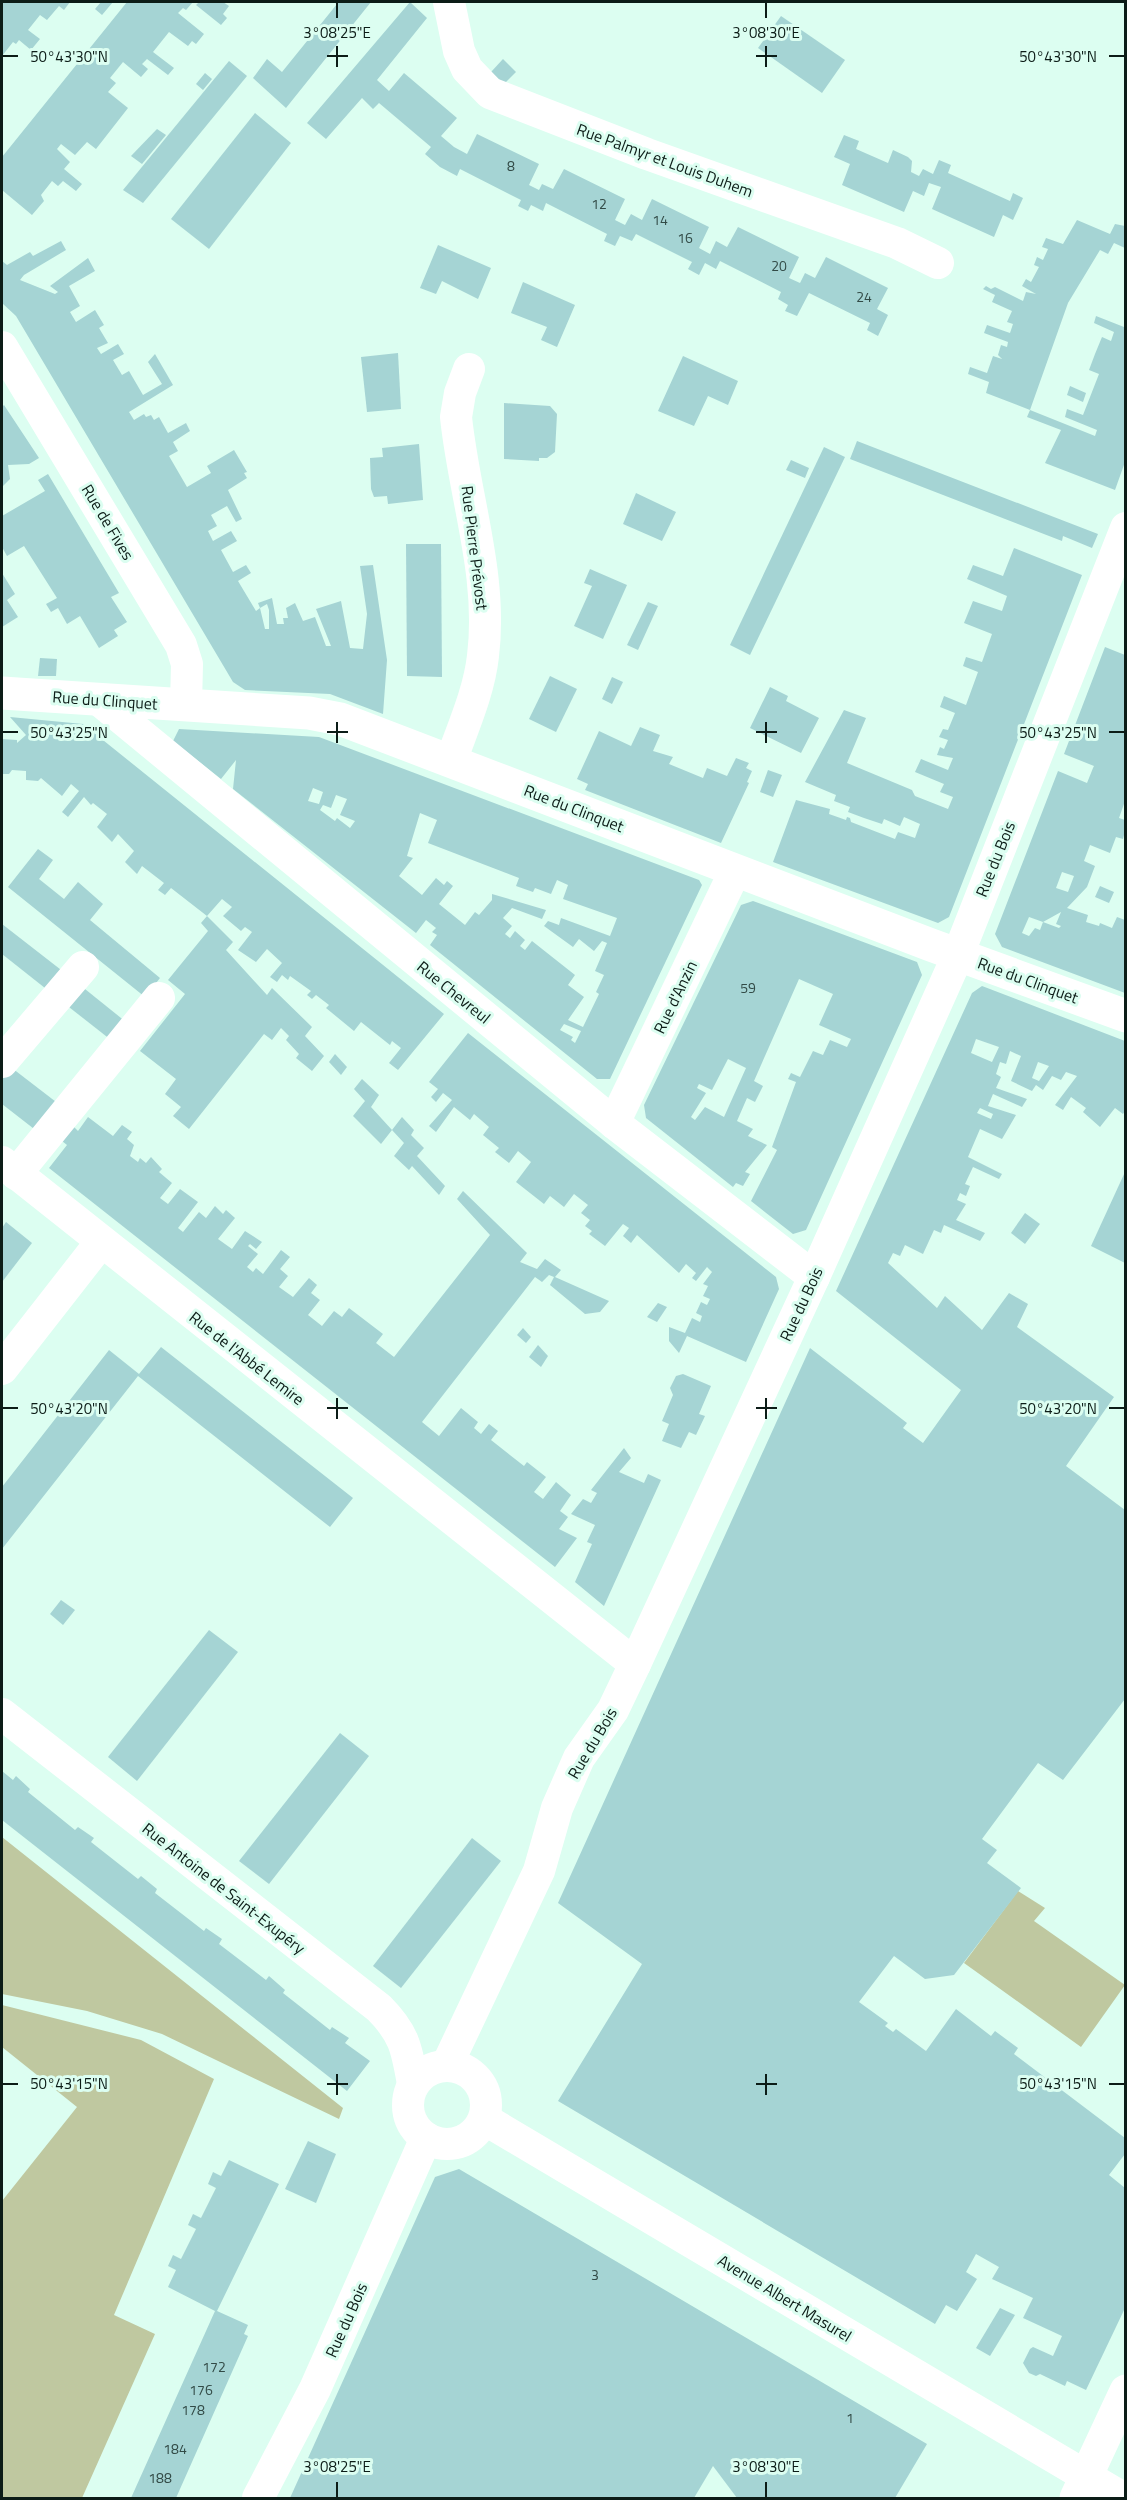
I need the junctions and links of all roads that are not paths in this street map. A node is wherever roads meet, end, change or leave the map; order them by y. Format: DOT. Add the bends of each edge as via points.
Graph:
graph roads {
  1 [pos="449,2"];
  2 [pos="938,263"];
  3 [pos="2,347"];
  4 [pos="469,369"];
  5 [pos="1125,528"];
  6 [pos="2,693"];
  7 [pos="99,700"];
  8 [pos="186,705"];
  9 [pos="451,761"];
  10 [pos="735,871"];
  11 [pos="958,955"];
  12 [pos="82,966"];
  13 [pos="159,998"];
  14 [pos="1125,1016"];
  15 [pos="2,1062"];
  16 [pos="614,1123"];
  17 [pos="9,1168"];
  18 [pos="101,1242"];
  19 [pos="814,1276"];
  20 [pos="2,1369"];
  21 [pos="635,1664"];
  22 [pos="2,1714"];
  23 [pos="447,2065"];
  24 [pos="413,2084"];
  25 [pos="484,2119"];
  26 [pos="426,2138"];
  27 [pos="1125,2391"];
  28 [pos="1081,2487"];
  29 [pos="258,2499"];
  30 [pos="1123,2499"];
  1 -- 2 [label="street, Rue Palmyr et Louis Duhem" via="459,51 467,69 490,93 897,243"];
  3 -- 8 [label="street, Rue de Fives" via="181,645 187,672"];
  4 -- 9 [label="street, Rue Pierre Prévost" via="456,417 481,571 484,639 479,679"];
  5 -- 11 [label="street, Rue du Bois"];
  6 -- 7 [label="street, Rue du Clinquet"];
  7 -- 8 [label="street, Rue du Clinquet"];
  7 -- 16 [label="street, Rue Chevreul"];
  8 -- 9 [label="street, Rue du Clinquet" via="323,714"];
  9 -- 10 [label="street, Rue du Clinquet"];
  10 -- 11 [label="street, Rue du Clinquet"];
  10 -- 16 [label="street, Rue d'Anzin"];
  11 -- 14 [label="street, Rue du Clinquet"];
  11 -- 19 [label="street, Rue du Bois"];
  12 -- 15 [label="street"];
  13 -- 17 [label="street"];
  16 -- 19 [label="street, Rue Chevreul"];
  17 -- 18 [label="street, Rue de l'Abbé Lemire"];
  18 -- 20 [label="street"];
  18 -- 21 [label="street, Rue de l'Abbé Lemire"];
  19 -- 21 [label="street, Rue du Bois"];
  21 -- 23 [label="street, Rue du Bois" via="613,1710 579,1758 557,1808 539,1871"];
  22 -- 24 [label="street, Rue Antoine de Saint-Exupéry" via="380,2008 404,2039"];
  23 -- 24 [label="street" via="427,2070"];
  23 -- 25 [label="street" via="465,2070 480,2082 486,2100"];
  24 -- 26 [label="street" via="408,2111 416,2129"];
  25 -- 26 [label="street" via="462,2141 444,2144"];
  25 -- 28 [label="street, Avenue Albert Masurel"];
  26 -- 29 [label="street, Rue du Bois" via="315,2389"];
  27 -- 28 [label="street"];
  28 -- 30 [label="street, Avenue Albert Masurel"];
}
